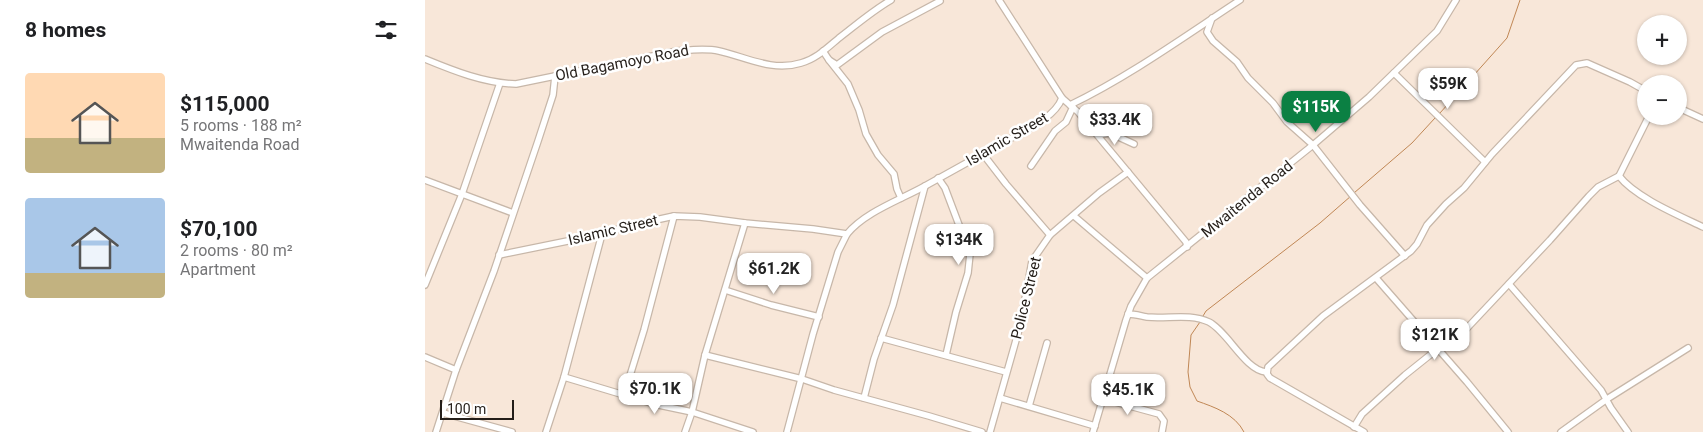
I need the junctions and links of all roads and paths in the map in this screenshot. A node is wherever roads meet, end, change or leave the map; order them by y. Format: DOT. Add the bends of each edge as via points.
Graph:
graph roads {
  1 [pos="891,0"];
  2 [pos="999,0"];
  3 [pos="1240,0"];
  4 [pos="1456,0"];
  5 [pos="939,1"];
  6 [pos="1212,18"];
  7 [pos="823,51"];
  8 [pos="425,59"];
  9 [pos="829,60"];
  10 [pos="1394,73"];
  11 [pos="555,76"];
  12 [pos="500,83"];
  13 [pos="1637,87"];
  14 [pos="1062,98"];
  15 [pos="1072,106"];
  16 [pos="1687,112"];
  17 [pos="1703,119"];
  18 [pos="1644,125"];
  19 [pos="1097,135"];
  20 [pos="1134,144"];
  21 [pos="1313,145"];
  22 [pos="983,154"];
  23 [pos="1485,162"];
  24 [pos="1031,166"];
  25 [pos="1128,172"];
  26 [pos="1619,176"];
  27 [pos="938,178"];
  28 [pos="425,180"];
  29 [pos="925,186"];
  30 [pos="462,194"];
  31 [pos="901,198"];
  32 [pos="513,213"];
  33 [pos="674,216"];
  34 [pos="1074,216"];
  35 [pos="745,223"];
  36 [pos="1703,227"];
  37 [pos="602,234"];
  38 [pos="847,234"];
  39 [pos="1050,235"];
  40 [pos="1187,247"];
  41 [pos="499,255"];
  42 [pos="1405,256"];
  43 [pos="1147,278"];
  44 [pos="1377,278"];
  45 [pos="1509,284"];
  46 [pos="425,285"];
  47 [pos="725,290"];
  48 [pos="1128,314"];
  49 [pos="819,317"];
  50 [pos="881,338"];
  51 [pos="1047,343"];
  52 [pos="1688,348"];
  53 [pos="1439,350"];
  54 [pos="705,355"];
  55 [pos="947,355"];
  56 [pos="425,357"];
  57 [pos="456,370"];
  58 [pos="1007,372"];
  59 [pos="1267,372"];
  60 [pos="564,377"];
  61 [pos="802,379"];
  62 [pos="624,395"];
  63 [pos="864,398"];
  64 [pos="1000,398"];
  65 [pos="1104,399"];
  66 [pos="1607,399"];
  67 [pos="1029,406"];
  68 [pos="692,412"];
  69 [pos="443,413"];
  70 [pos="1354,427"];
  71 [pos="1094,429"];
  72 [pos="437,432"];
  73 [pos="509,432"];
  74 [pos="546,432"];
  75 [pos="685,432"];
  76 [pos="753,432"];
  77 [pos="787,432"];
  78 [pos="982,432"];
  79 [pos="989,432"];
  80 [pos="1162,432"];
  81 [pos="1364,432"];
  82 [pos="1508,432"];
  83 [pos="1561,432"];
  84 [pos="1628,432"];
  1 -- 7 [label="street, Old Bagamoyo Road" via="873,10"];
  2 -- 14 [label="street"];
  3 -- 6 [label="street"];
  4 -- 10 [label="street, Mwaitenda Road" via="1437,31"];
  5 -- 9 [label="street" via="882,32 842,62 837,64"];
  6 -- 15 [label="street"];
  6 -- 21 [label="street" via="1207,32 1213,41 1237,62 1287,122"];
  7 -- 9 [label="street"];
  7 -- 11 [label="street, Old Bagamoyo Road" via="800,64 767,66 717,50 697,49"];
  8 -- 12 [label="street, Old Bagamoyo Road" via="481,80"];
  9 -- 31 [label="street" via="848,84 866,134 894,174"];
  10 -- 21 [label="street, Mwaitenda Road"];
  10 -- 23 [label="street"];
  11 -- 12 [label="street, Old Bagamoyo Road" via="516,84"];
  11 -- 32 [label="street" via="553,95"];
  12 -- 30 [label="street"];
  13 -- 23 [label="street" via="1590,65 1579,64"];
  14 -- 15 [label="street"];
  14 -- 22 [label="street, Islamic Street" via="1056,111 1049,116"];
  15 -- 19 [label="street"];
  15 -- 24 [label="street" via="1066,122 1055,131"];
  16 -- 17 [label="street"];
  18 -- 26 [label="street"];
  19 -- 20 [label="street" via="1110,133"];
  19 -- 25 [label="street"];
  21 -- 40 [label="street, Mwaitenda Road"];
  21 -- 42 [label="street"];
  22 -- 27 [label="street, Islamic Street"];
  22 -- 39 [label="street"];
  23 -- 42 [label="street" via="1427,224 1417,244"];
  25 -- 34 [label="street, Police Street"];
  25 -- 40 [label="street"];
  26 -- 36 [label="street" via="1626,185"];
  26 -- 45 [label="street" via="1598,187"];
  27 -- 29 [label="street, Islamic Street"];
  27 -- 55 [label="street" via="945,188 970,254"];
  28 -- 30 [label="street"];
  29 -- 31 [label="street, Islamic Street"];
  29 -- 50 [label="street"];
  30 -- 32 [label="street"];
  30 -- 46 [label="street"];
  31 -- 38 [label="street, Islamic Street"];
  32 -- 41 [label="street"];
  33 -- 35 [label="street, Islamic Street"];
  33 -- 37 [label="street, Islamic Street"];
  33 -- 62 [label="street"];
  34 -- 39 [label="street, Police Street"];
  34 -- 43 [label="street"];
  35 -- 38 [label="street, Islamic Street"];
  35 -- 47 [label="street"];
  37 -- 41 [label="street, Islamic Street"];
  37 -- 60 [label="street"];
  38 -- 49 [label="street, Islamic Street" via="838,252"];
  39 -- 58 [label="street, Police Street" via="1032,262"];
  40 -- 43 [label="street, Mwaitenda Road"];
  41 -- 57 [label="street"];
  42 -- 44 [label="street"];
  43 -- 48 [label="street, Mwaitenda Road"];
  44 -- 53 [label="street"];
  44 -- 59 [label="street" via="1323,316 1267,367"];
  45 -- 53 [label="street" via="1454,342"];
  45 -- 66 [label="street"];
  47 -- 49 [label="street"];
  47 -- 54 [label="street"];
  48 -- 59 [label="street" via="1199,318 1209,322 1222,331 1245,358"];
  48 -- 65 [label="street, Mwaitenda Road"];
  49 -- 61 [label="street, Islamic Street"];
  50 -- 55 [label="street"];
  50 -- 63 [label="street"];
  51 -- 67 [label="street"];
  52 -- 66 [label="street"];
  53 -- 70 [label="street" via="1374,403"];
  53 -- 82 [label="street"];
  54 -- 61 [label="street"];
  54 -- 68 [label="street"];
  55 -- 58 [label="street"];
  56 -- 57 [label="street"];
  57 -- 69 [label="street"];
  58 -- 64 [label="street, Police Street"];
  59 -- 70 [label="street" via="1270,378"];
  60 -- 62 [label="street"];
  60 -- 74 [label="street"];
  61 -- 63 [label="street"];
  61 -- 77 [label="street, Islamic Street"];
  62 -- 68 [label="street"];
  63 -- 78 [label="street"];
  64 -- 67 [label="street"];
  64 -- 79 [label="street, Police Street"];
  65 -- 71 [label="street, Mwaitenda Road"];
  65 -- 80 [label="street" via="1159,414 1164,421"];
  66 -- 83 [label="street"];
  66 -- 84 [label="street"];
  67 -- 71 [label="street"];
  68 -- 75 [label="street"];
  68 -- 76 [label="street"];
  69 -- 72 [label="street"];
  69 -- 73 [label="street"];
  70 -- 81 [label="street"];
}
